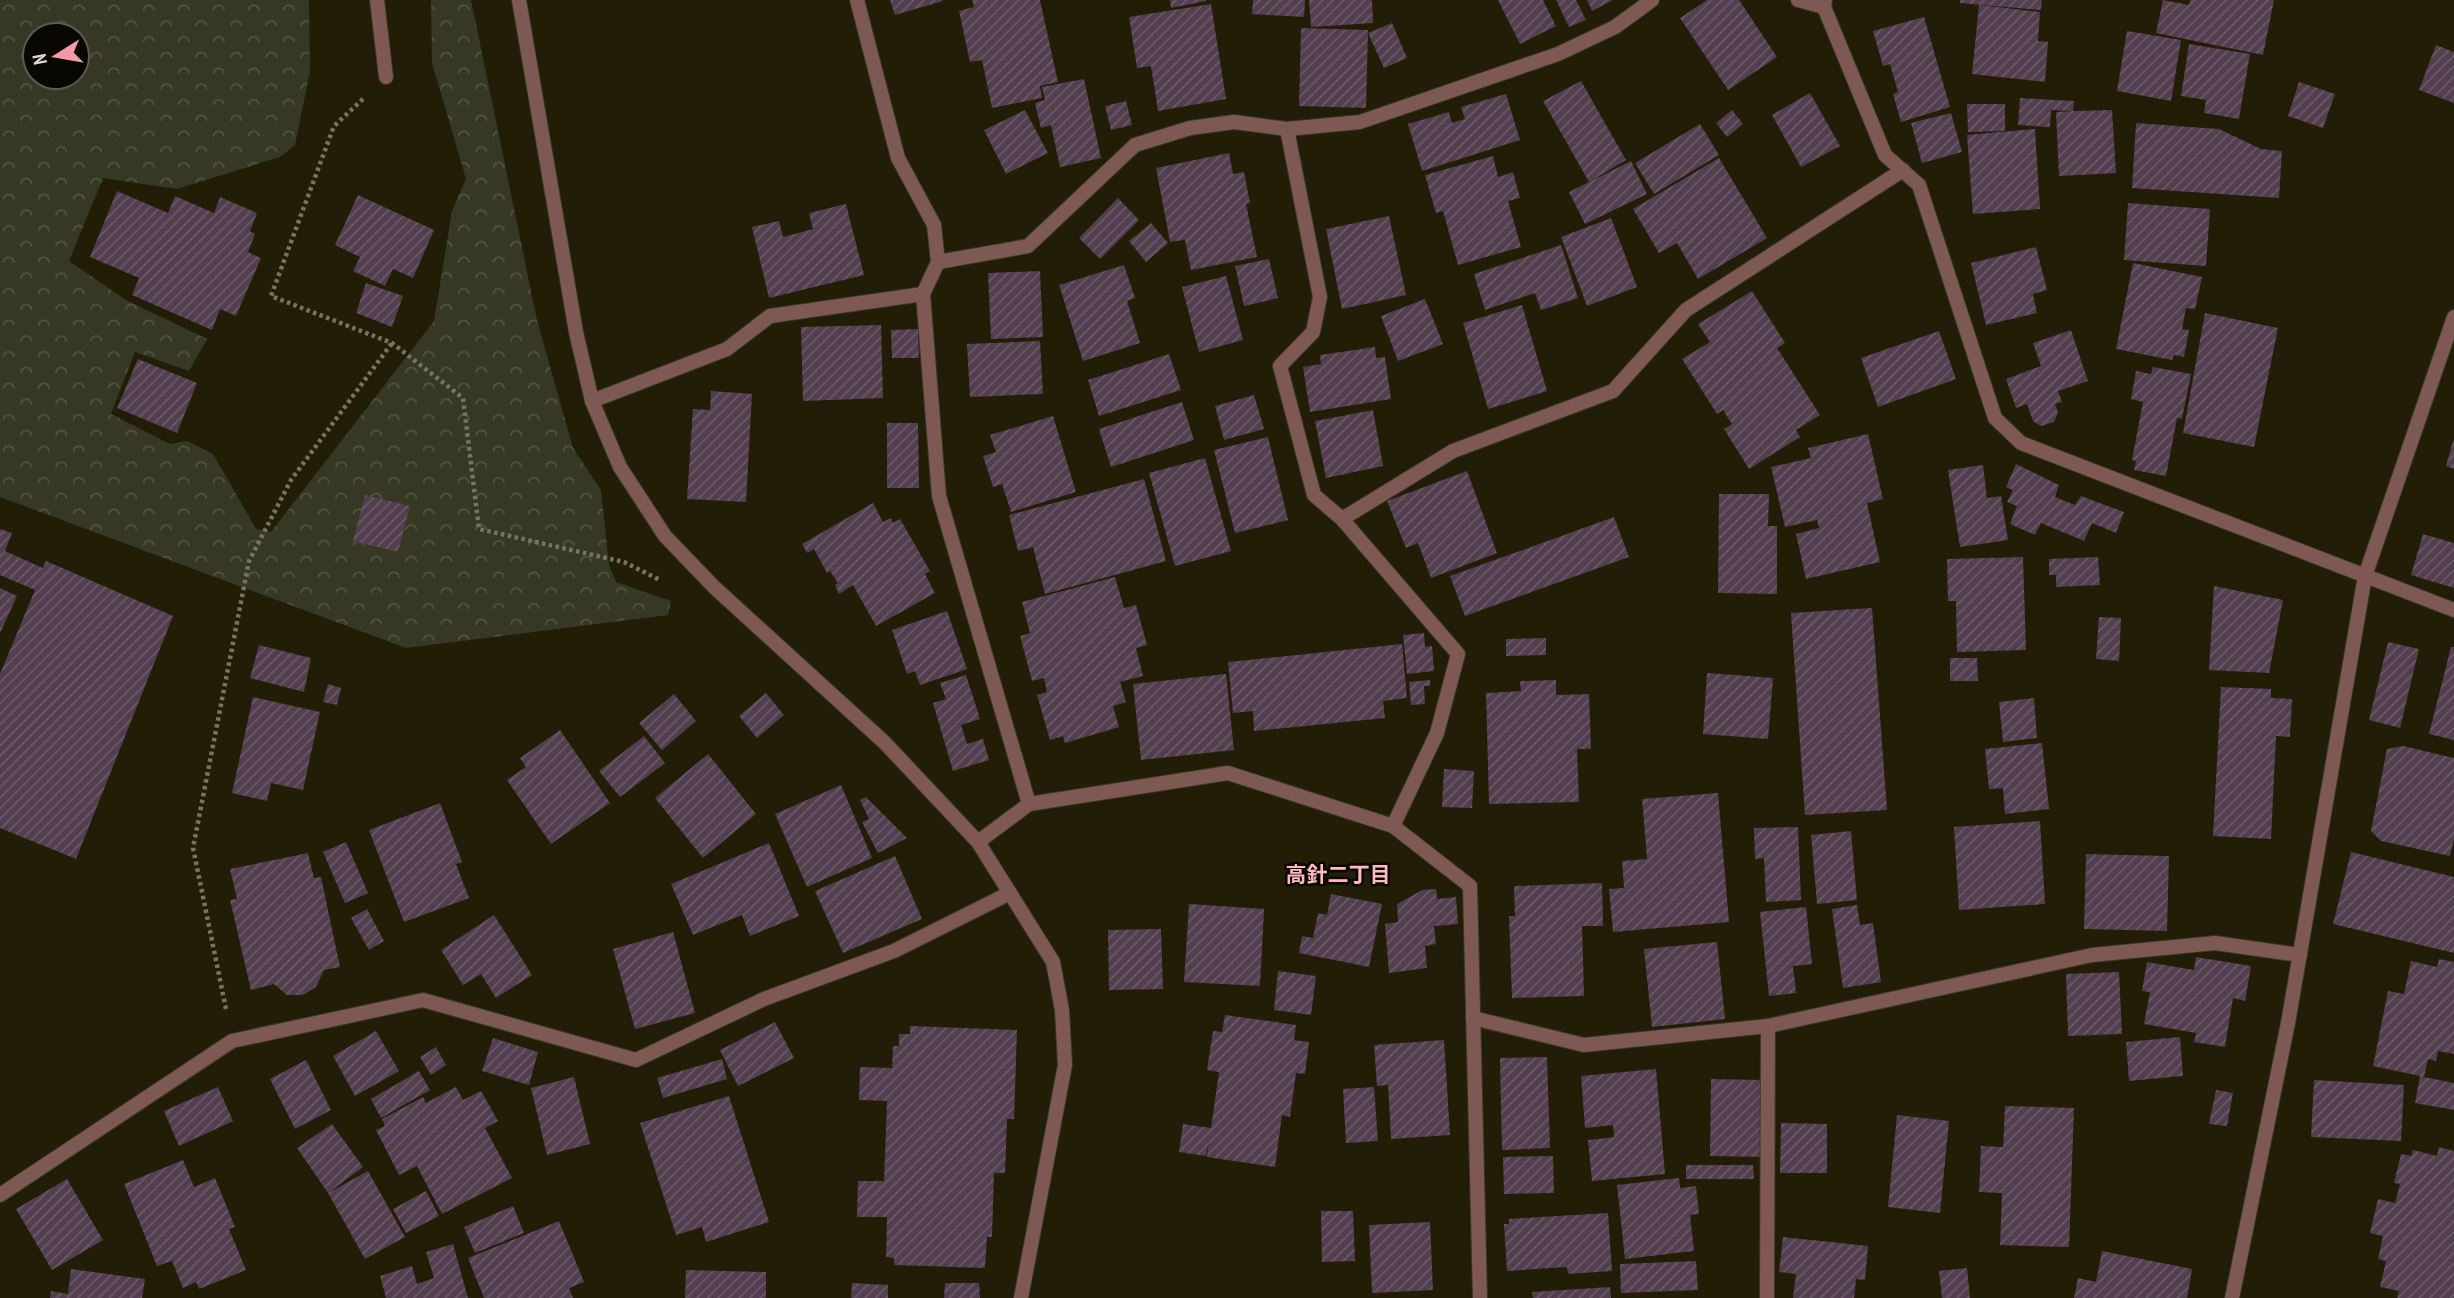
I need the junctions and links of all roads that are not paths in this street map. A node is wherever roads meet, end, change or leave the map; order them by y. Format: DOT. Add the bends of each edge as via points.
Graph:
graph roads {
  1 [pos="377,0"];
  2 [pos="519,0"];
  3 [pos="857,0"];
  4 [pos="1652,0"];
  5 [pos="1798,0"];
  6 [pos="1824,4"];
  7 [pos="386,77"];
  8 [pos="1287,129"];
  9 [pos="1903,170"];
  10 [pos="938,262"];
  11 [pos="923,294"];
  12 [pos="2454,317"];
  13 [pos="592,401"];
  14 [pos="1342,519"];
  15 [pos="2365,576"];
  16 [pos="2454,610"];
  17 [pos="1029,804"];
  18 [pos="1393,826"];
  19 [pos="978,842"];
  20 [pos="1010,893"];
  21 [pos="2300,955"];
  22 [pos="1474,1018"];
  23 [pos="1768,1026"];
  24 [pos="0,1195"];
  25 [pos="1021,1298"];
  26 [pos="1480,1298"];
  27 [pos="1767,1298"];
  28 [pos="2232,1298"];
  1 -- 7 [label="street"];
  2 -- 13 [label="street"];
  3 -- 10 [label="street" via="898,158 934,225"];
  4 -- 8 [label="street" via="1615,26 1558,54 1360,122"];
  5 -- 6 [label="street"];
  6 -- 9 [label="street" via="1885,155"];
  8 -- 10 [label="street" via="1234,122 1191,128 1135,145 1028,246"];
  8 -- 14 [label="street" via="1320,298 1313,332 1280,366 1314,495"];
  9 -- 14 [label="street" via="1686,310 1613,391 1453,451"];
  9 -- 15 [label="street" via="1919,185 1996,418 2021,443"];
  10 -- 11 [label="street"];
  11 -- 13 [label="street" via="770,316 727,349"];
  11 -- 17 [label="street" via="939,496"];
  12 -- 15 [label="street"];
  13 -- 19 [label="street" via="620,467 665,536 714,587 885,743"];
  14 -- 18 [label="street" via="1458,654 1437,733"];
  15 -- 16 [label="street"];
  15 -- 21 [label="street"];
  17 -- 18 [label="street" via="1228,774"];
  17 -- 19 [label="street"];
  18 -- 22 [label="street" via="1470,886"];
  19 -- 20 [label="street"];
  20 -- 24 [label="street" via="894,951 764,999 636,1060 423,1000 232,1041"];
  20 -- 25 [label="street" via="1053,962 1065,1065"];
  21 -- 23 [label="street" via="2215,943 2092,955"];
  21 -- 28 [label="street"];
  22 -- 23 [label="street" via="1584,1045"];
  22 -- 26 [label="street"];
  23 -- 27 [label="street"];
}
